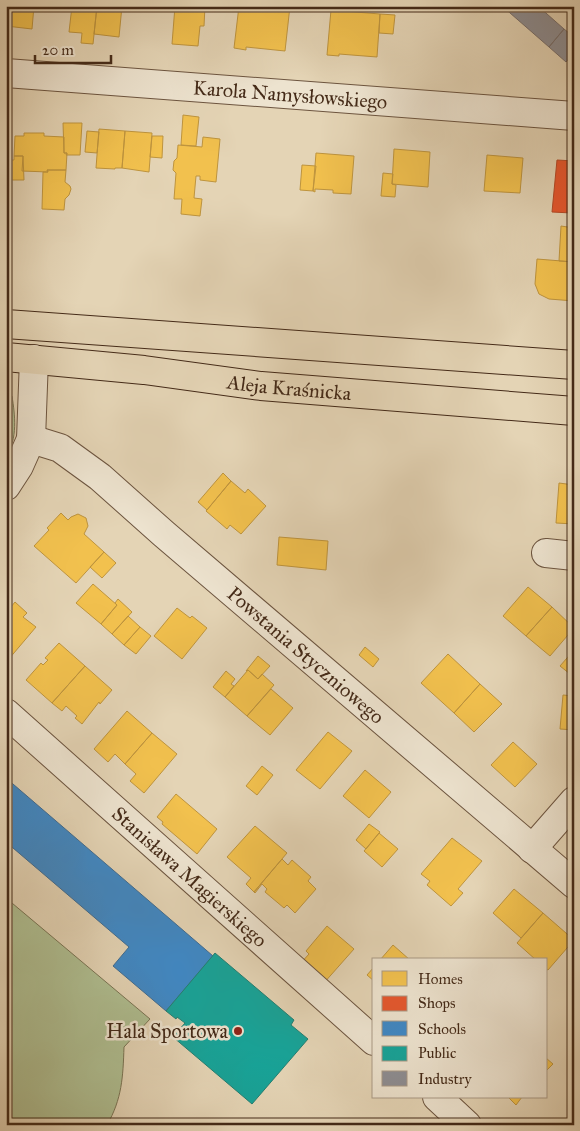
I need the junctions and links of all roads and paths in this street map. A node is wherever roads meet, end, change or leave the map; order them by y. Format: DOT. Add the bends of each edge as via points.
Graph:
graph roads {
  1 [pos="6,73"];
  2 [pos="574,116"];
  3 [pos="6,324"];
  4 [pos="6,357"];
  5 [pos="34,360"];
  6 [pos="574,366"];
  7 [pos="574,411"];
  8 [pos="31,438"];
  9 [pos="6,486"];
  10 [pos="546,553"];
  11 [pos="574,556"];
  12 [pos="6,713"];
  13 [pos="574,801"];
  14 [pos="532,848"];
  15 [pos="574,884"];
  16 [pos="372,1039"];
  17 [pos="438,1098"];
  18 [pos="467,1125"];
  1 -- 2 [label="street, Karola Namysłowskiego"];
  3 -- 6 [label="main road, Aleja Kraśnicka"];
  4 -- 5 [label="main road, Aleja Kraśnicka"];
  5 -- 7 [label="main road, Aleja Kraśnicka" via="144,370 261,386"];
  5 -- 8 [label="street"];
  8 -- 9 [label="street"];
  8 -- 14 [label="street, Powstania Styczniowego" via="60,448 100,477"];
  10 -- 11 [label="street"];
  12 -- 16 [label="street, Stanisława Magierskiego"];
  13 -- 14 [label="street"];
  14 -- 15 [label="street, Powstania Styczniowego"];
  17 -- 18 [label="street"];
}
